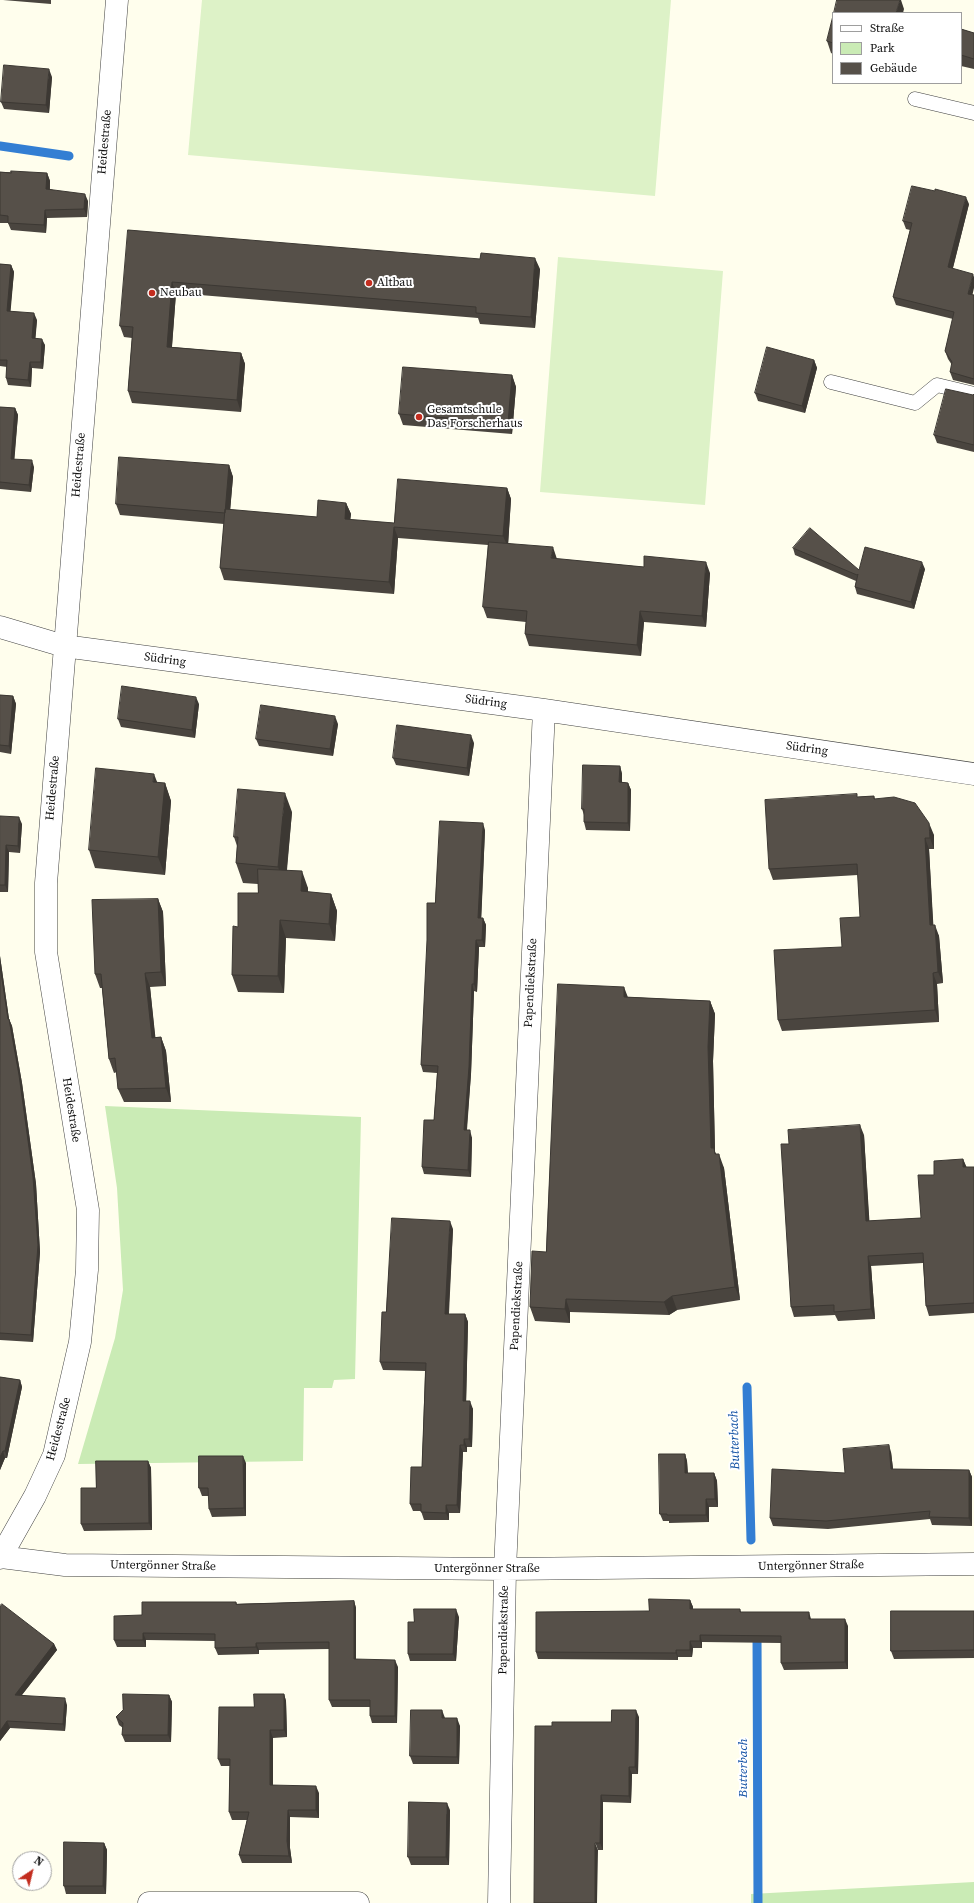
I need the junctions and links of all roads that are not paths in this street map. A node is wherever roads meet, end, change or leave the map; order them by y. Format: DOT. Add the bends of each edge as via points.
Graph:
graph roads {
  1 [pos="117,0"];
  2 [pos="915,99"];
  3 [pos="974,113"];
  4 [pos="831,382"];
  5 [pos="974,394"];
  6 [pos="0,627"];
  7 [pos="64,646"];
  8 [pos="544,710"];
  9 [pos="974,774"];
  10 [pos="0,1558"];
  11 [pos="974,1564"];
  12 [pos="505,1569"];
  13 [pos="149,1903"];
  14 [pos="358,1903"];
  15 [pos="499,1903"];
  1 -- 7 [label="street, Heidestraße"];
  2 -- 3 [label="lane"];
  4 -- 5 [label="lane" via="914,403 937,385"];
  6 -- 7 [label="street, Südring"];
  7 -- 8 [label="street, Südring"];
  7 -- 10 [label="street, Heidestraße" via="46,883 46,952 88,1210 88,1270 80,1342 54,1455 35,1496"];
  8 -- 9 [label="street, Südring"];
  8 -- 12 [label="street, Papendiekstraße"];
  10 -- 12 [label="street, Untergönner Straße" via="66,1565"];
  11 -- 12 [label="street, Untergönner Straße"];
  12 -- 15 [label="street, Papendiekstraße"];
  13 -- 14 [label="street"];
}
